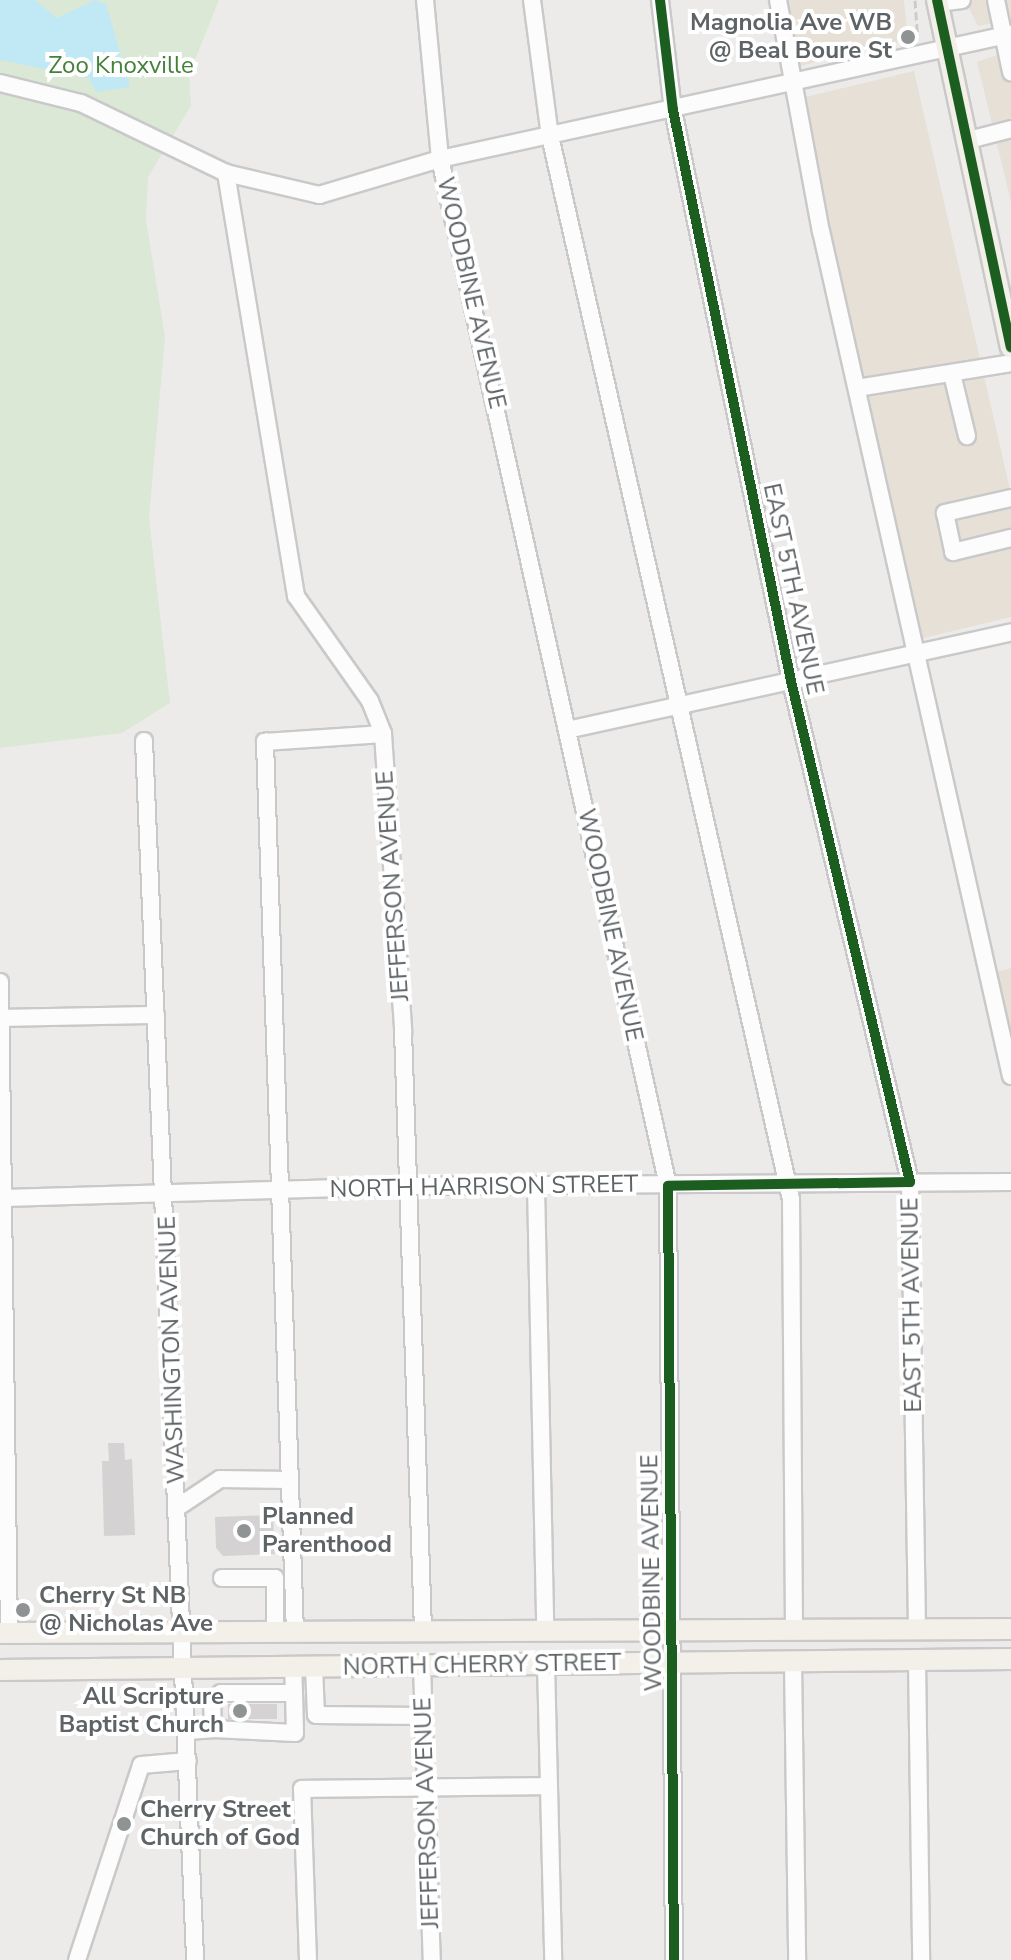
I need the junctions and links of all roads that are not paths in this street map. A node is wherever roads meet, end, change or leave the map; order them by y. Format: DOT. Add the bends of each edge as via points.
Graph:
graph roads {
  1 [pos="425,0"];
  2 [pos="532,0"];
  3 [pos="660,0"];
  4 [pos="778,0"];
  5 [pos="962,0"];
  6 [pos="996,0"];
  7 [pos="938,2"];
  8 [pos="1007,35"];
  9 [pos="944,49"];
  10 [pos="1010,61"];
  11 [pos="0,83"];
  12 [pos="790,85"];
  13 [pos="673,110"];
  14 [pos="1011,129"];
  15 [pos="550,136"];
  16 [pos="965,141"];
  17 [pos="440,159"];
  18 [pos="226,173"];
  19 [pos="1004,288"];
  20 [pos="1011,347"];
  21 [pos="1011,363"];
  22 [pos="952,374"];
  23 [pos="857,388"];
  24 [pos="967,436"];
  25 [pos="1011,498"];
  26 [pos="1011,538"];
  27 [pos="1011,632"];
  28 [pos="915,653"];
  29 [pos="791,681"];
  30 [pos="681,705"];
  31 [pos="567,730"];
  32 [pos="383,734"];
  33 [pos="144,741"];
  34 [pos="0,982"];
  35 [pos="156,1015"];
  36 [pos="1,1018"];
  37 [pos="1011,1076"];
  38 [pos="910,1182"];
  39 [pos="1011,1182"];
  40 [pos="785,1184"];
  41 [pos="408,1186"];
  42 [pos="536,1186"];
  43 [pos="668,1186"];
  44 [pos="279,1190"];
  45 [pos="165,1194"];
  46 [pos="4,1198"];
  47 [pos="4,1417"];
  48 [pos="289,1480"];
  49 [pos="178,1507"];
  50 [pos="222,1578"];
  51 [pos="673,1629"];
  52 [pos="917,1629"];
  53 [pos="1011,1629"];
  54 [pos="545,1630"];
  55 [pos="794,1630"];
  56 [pos="423,1631"];
  57 [pos="4,1633"];
  58 [pos="183,1633"];
  59 [pos="285,1633"];
  60 [pos="1011,1659"];
  61 [pos="917,1660"];
  62 [pos="673,1662"];
  63 [pos="793,1662"];
  64 [pos="546,1664"];
  65 [pos="422,1666"];
  66 [pos="293,1667"];
  67 [pos="314,1667"];
  68 [pos="184,1668"];
  69 [pos="0,1670"];
  70 [pos="294,1693"];
  71 [pos="424,1716"];
  72 [pos="213,1729"];
  73 [pos="187,1731"];
  74 [pos="188,1761"];
  75 [pos="426,1785"];
  76 [pos="547,1786"];
  77 [pos="77,1960"];
  78 [pos="195,1960"];
  79 [pos="308,1960"];
  80 [pos="432,1960"];
  81 [pos="553,1960"];
  82 [pos="674,1960"];
  83 [pos="797,1960"];
  84 [pos="921,1960"];
  1 -- 17 [label="street, WOODBINE AVENUE"];
  2 -- 15 [label="street"];
  3 -- 13 [label="street, EAST 5TH AVENUE"];
  4 -- 12 [label="street"];
  5 -- 7 [label="street"];
  6 -- 8 [label="street"];
  7 -- 9 [label="main road"];
  8 -- 9 [label="street"];
  8 -- 10 [label="street"];
  9 -- 12 [label="street"];
  9 -- 16 [label="main road"];
  11 -- 18 [label="street" via="81,103"];
  12 -- 13 [label="street"];
  12 -- 23 [label="street"];
  13 -- 15 [label="street"];
  13 -- 29 [label="street, EAST 5TH AVENUE"];
  14 -- 16 [label="street"];
  15 -- 17 [label="street"];
  15 -- 30 [label="street"];
  16 -- 19 [label="main road"];
  17 -- 18 [label="street" via="319,195"];
  17 -- 31 [label="street, WOODBINE AVENUE"];
  18 -- 32 [label="street, JEFFERSON AVENUE" via="296,596 370,701"];
  19 -- 20 [label="main road"];
  21 -- 22 [label="street"];
  22 -- 23 [label="street"];
  22 -- 24 [label="street"];
  23 -- 28 [label="street"];
  25 -- 26 [label="street" via="945,513 953,552"];
  27 -- 28 [label="street"];
  28 -- 29 [label="street"];
  28 -- 37 [label="street"];
  29 -- 30 [label="street"];
  29 -- 38 [label="street, EAST 5TH AVENUE"];
  30 -- 31 [label="street"];
  30 -- 40 [label="street"];
  31 -- 43 [label="street, WOODBINE AVENUE"];
  32 -- 41 [label="street, JEFFERSON AVENUE"];
  32 -- 44 [label="street" via="265,742"];
  33 -- 35 [label="street, WASHINGTON AVENUE"];
  34 -- 36 [label="street"];
  35 -- 36 [label="street"];
  35 -- 45 [label="street, WASHINGTON AVENUE"];
  36 -- 46 [label="street"];
  38 -- 39 [label="street, NORTH HARRISON STREET"];
  38 -- 40 [label="street, NORTH HARRISON STREET"];
  38 -- 52 [label="street, EAST 5TH AVENUE"];
  40 -- 43 [label="street, NORTH HARRISON STREET"];
  40 -- 55 [label="street"];
  41 -- 42 [label="street, NORTH HARRISON STREET"];
  41 -- 44 [label="street, NORTH HARRISON STREET"];
  41 -- 56 [label="street, JEFFERSON AVENUE"];
  42 -- 43 [label="street, NORTH HARRISON STREET"];
  42 -- 54 [label="street"];
  43 -- 51 [label="street, WOODBINE AVENUE"];
  44 -- 45 [label="street, NORTH HARRISON STREET"];
  44 -- 48 [label="street"];
  45 -- 46 [label="street, NORTH HARRISON STREET"];
  45 -- 49 [label="street, WASHINGTON AVENUE"];
  46 -- 47 [label="street"];
  47 -- 57 [label="street"];
  48 -- 49 [label="street" via="220,1479"];
  48 -- 59 [label="street"];
  49 -- 58 [label="street, WASHINGTON AVENUE"];
  50 -- 59 [label="street" via="275,1578"];
  51 -- 54 [label="main road, NORTH CHERRY STREET"];
  51 -- 55 [label="main road, NORTH CHERRY STREET"];
  51 -- 62 [label="street, WOODBINE AVENUE"];
  52 -- 53 [label="main road, NORTH CHERRY STREET"];
  52 -- 55 [label="main road, NORTH CHERRY STREET"];
  54 -- 56 [label="main road, NORTH CHERRY STREET"];
  56 -- 59 [label="main road, NORTH CHERRY STREET"];
  57 -- 58 [label="main road, NORTH CHERRY STREET"];
  58 -- 59 [label="main road, NORTH CHERRY STREET"];
  58 -- 68 [label="street, WASHINGTON AVENUE"];
  60 -- 61 [label="main road, NORTH CHERRY STREET"];
  61 -- 63 [label="main road, NORTH CHERRY STREET"];
  61 -- 84 [label="street"];
  62 -- 63 [label="main road, NORTH CHERRY STREET"];
  62 -- 64 [label="main road, NORTH CHERRY STREET"];
  62 -- 82 [label="street, WOODBINE AVENUE"];
  63 -- 83 [label="street"];
  64 -- 65 [label="main road, NORTH CHERRY STREET"];
  64 -- 76 [label="street"];
  65 -- 67 [label="main road, NORTH CHERRY STREET"];
  65 -- 71 [label="street, JEFFERSON AVENUE"];
  66 -- 67 [label="main road, NORTH CHERRY STREET"];
  66 -- 68 [label="main road, NORTH CHERRY STREET"];
  66 -- 70 [label="street"];
  67 -- 71 [label="street" via="316,1715"];
  68 -- 69 [label="main road, NORTH CHERRY STREET"];
  68 -- 73 [label="street, WASHINGTON AVENUE"];
  70 -- 72 [label="street" via="221,1693 212,1704"];
  70 -- 72 [label="street" via="295,1733"];
  71 -- 75 [label="street, JEFFERSON AVENUE"];
  72 -- 73 [label="street"];
  73 -- 74 [label="street, WASHINGTON AVENUE"];
  74 -- 77 [label="street" via="141,1765"];
  74 -- 78 [label="street, WASHINGTON AVENUE"];
  75 -- 76 [label="street"];
  75 -- 79 [label="street" via="302,1789"];
  75 -- 80 [label="street, JEFFERSON AVENUE"];
  76 -- 81 [label="street"];
}
